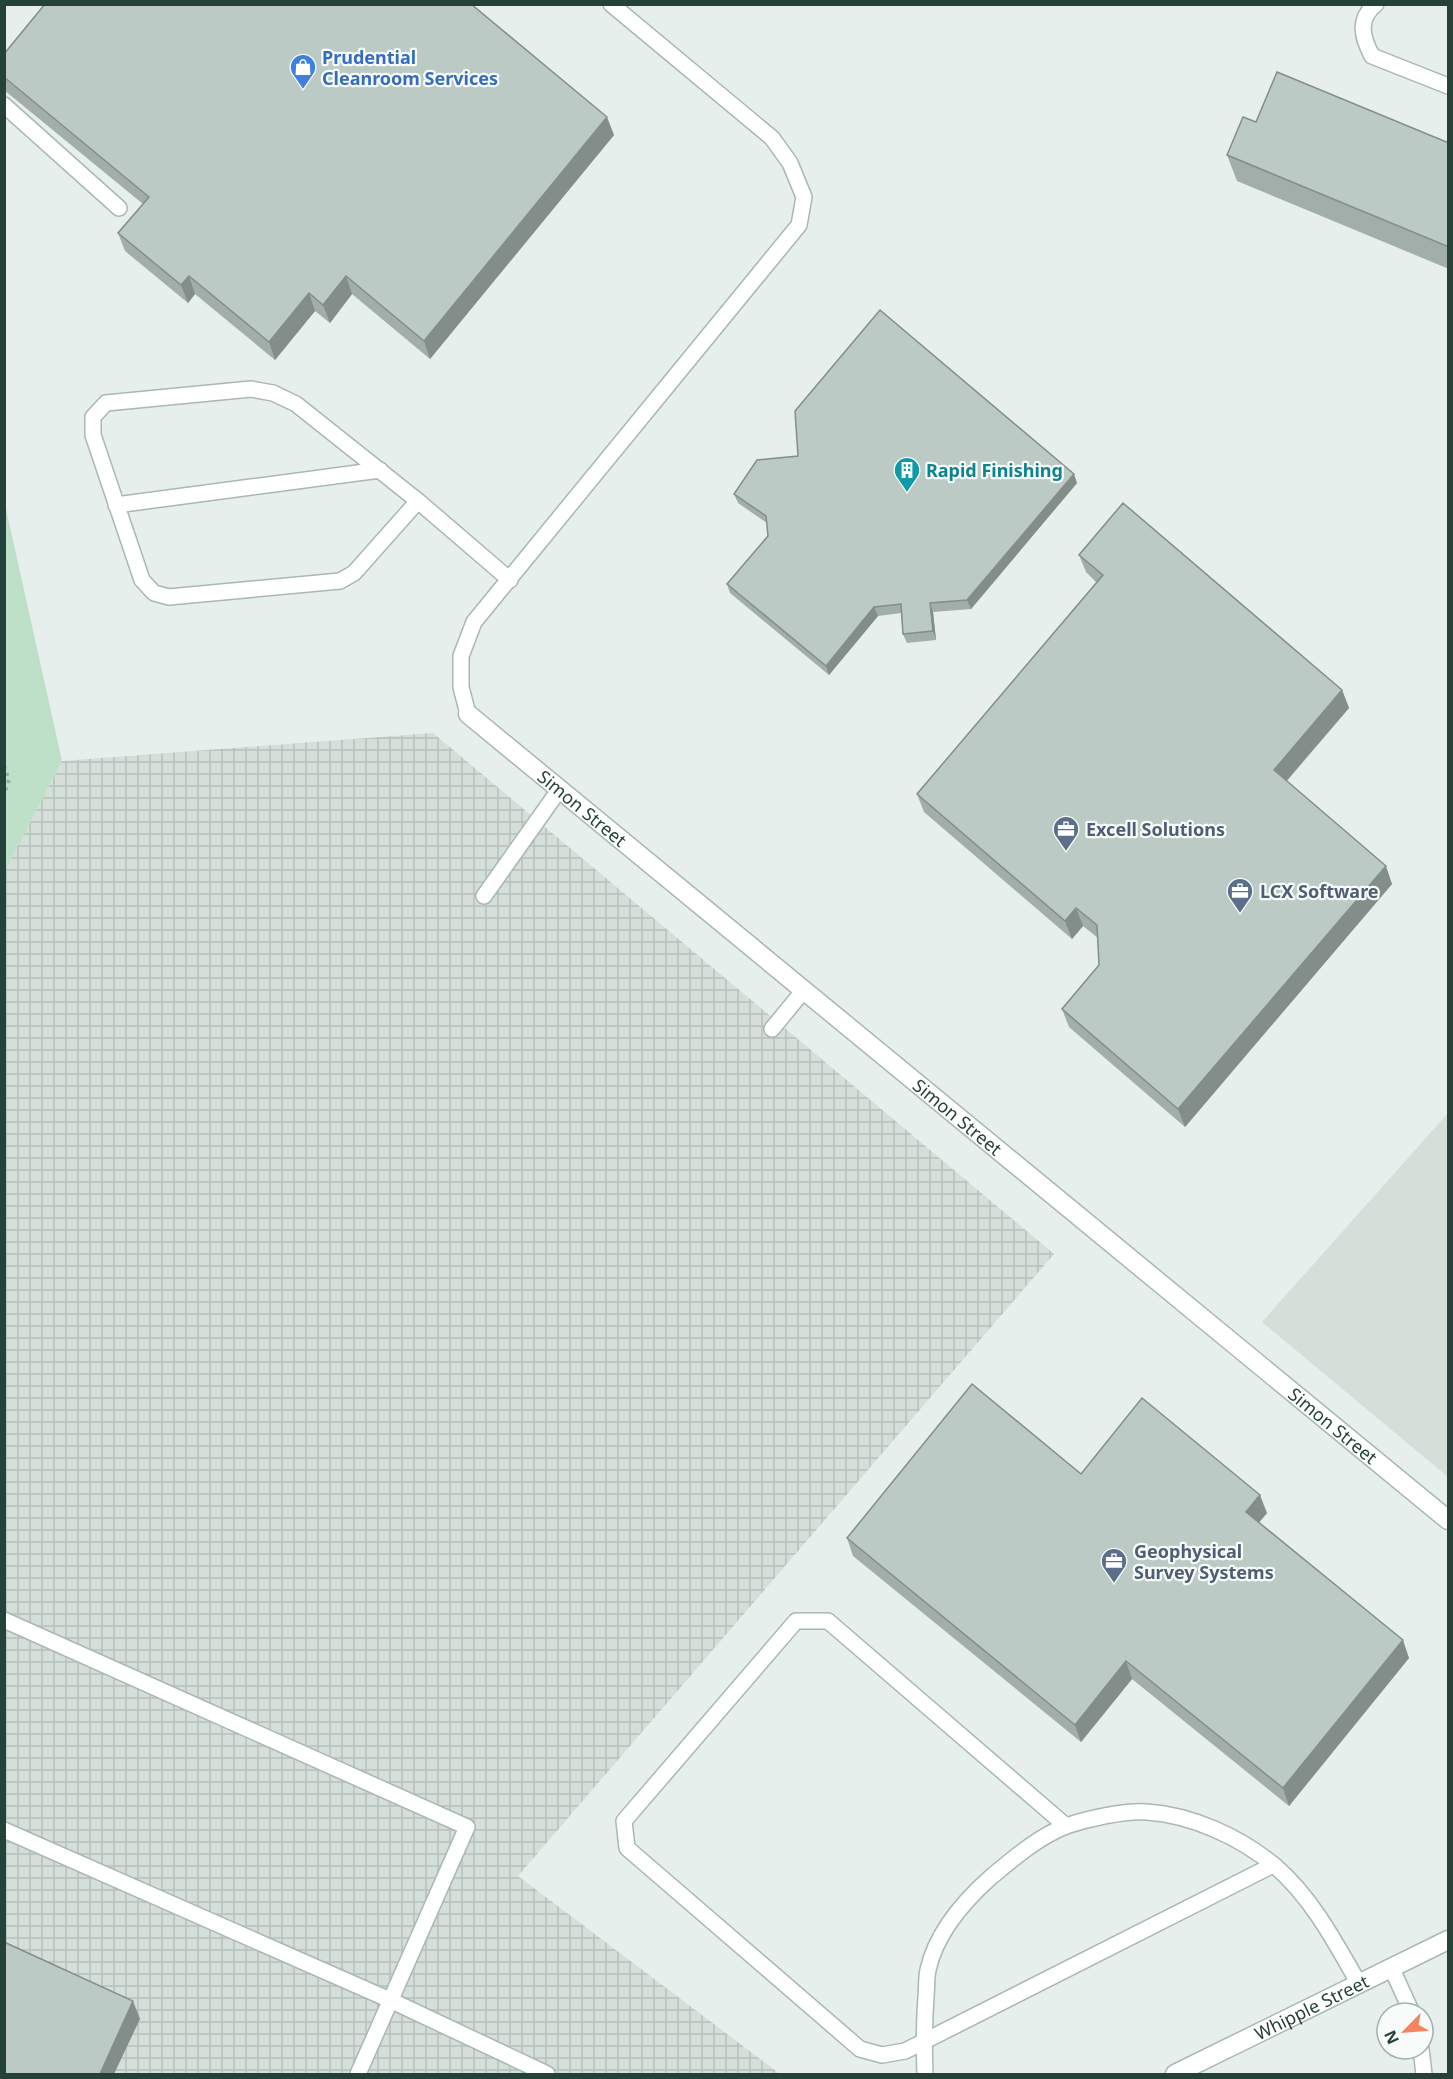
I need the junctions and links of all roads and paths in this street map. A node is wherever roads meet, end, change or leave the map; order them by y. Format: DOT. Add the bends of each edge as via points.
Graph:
graph roads {
  1 [pos="611,4"];
  2 [pos="1376,4"];
  3 [pos="1449,86"];
  4 [pos="4,105"];
  5 [pos="119,208"];
  6 [pos="381,470"];
  7 [pos="418,501"];
  8 [pos="116,505"];
  9 [pos="510,580"];
  10 [pos="468,714"];
  11 [pos="4,766"];
  12 [pos="559,790"];
  13 [pos="4,794"];
  14 [pos="484,896"];
  15 [pos="804,990"];
  16 [pos="772,1029"];
  17 [pos="1449,1520"];
  18 [pos="4,1620"];
  19 [pos="1066,1826"];
  20 [pos="4,1830"];
  21 [pos="1273,1865"];
  22 [pos="1449,1940"];
  23 [pos="1392,1969"];
  24 [pos="1359,1984"];
  25 [pos="390,2000"];
  26 [pos="1407,2001"];
  27 [pos="923,2040"];
  28 [pos="1186,2072"];
  29 [pos="358,2074"];
  30 [pos="547,2074"];
  31 [pos="925,2074"];
  1 -- 9 [label="lane" via="772,138 790,163 804,196 799,225"];
  2 -- 3 [label="lane" via="1367,11 1362,27 1372,56"];
  4 -- 5 [label="lane"];
  6 -- 7 [label="lane"];
  6 -- 8 [label="lane"];
  6 -- 8 [label="lane" via="296,404 273,393 251,389 106,403 93,417 93,435"];
  7 -- 8 [label="lane" via="354,573 340,581 169,597 154,593 142,580"];
  7 -- 9 [label="lane"];
  9 -- 10 [label="lane" via="474,622 461,656 460,687"];
  10 -- 12 [label="street, Simon Street"];
  11 -- 13 [label="path" via="9,780"];
  12 -- 14 [label="lane"];
  12 -- 15 [label="street, Simon Street"];
  15 -- 16 [label="lane"];
  15 -- 17 [label="street, Simon Street"];
  18 -- 25 [label="lane" via="466,1827"];
  19 -- 21 [label="lane" via="1145,1811 1180,1816 1217,1830"];
  19 -- 27 [label="lane" via="1007,1863 954,1916 928,1970"];
  19 -- 27 [label="lane" via="828,1621 796,1621 624,1821 627,1848 860,2049 882,2055 904,2051"];
  20 -- 25 [label="lane"];
  21 -- 24 [label="lane" via="1296,1886 1325,1924"];
  21 -- 27 [label="lane"];
  22 -- 23 [label="street, Whipple Street"];
  23 -- 24 [label="street, Whipple Street"];
  23 -- 26 [label="lane"];
  24 -- 28 [label="street, Whipple Street"];
  25 -- 29 [label="lane"];
  25 -- 30 [label="lane"];
  27 -- 31 [label="lane"];
}
